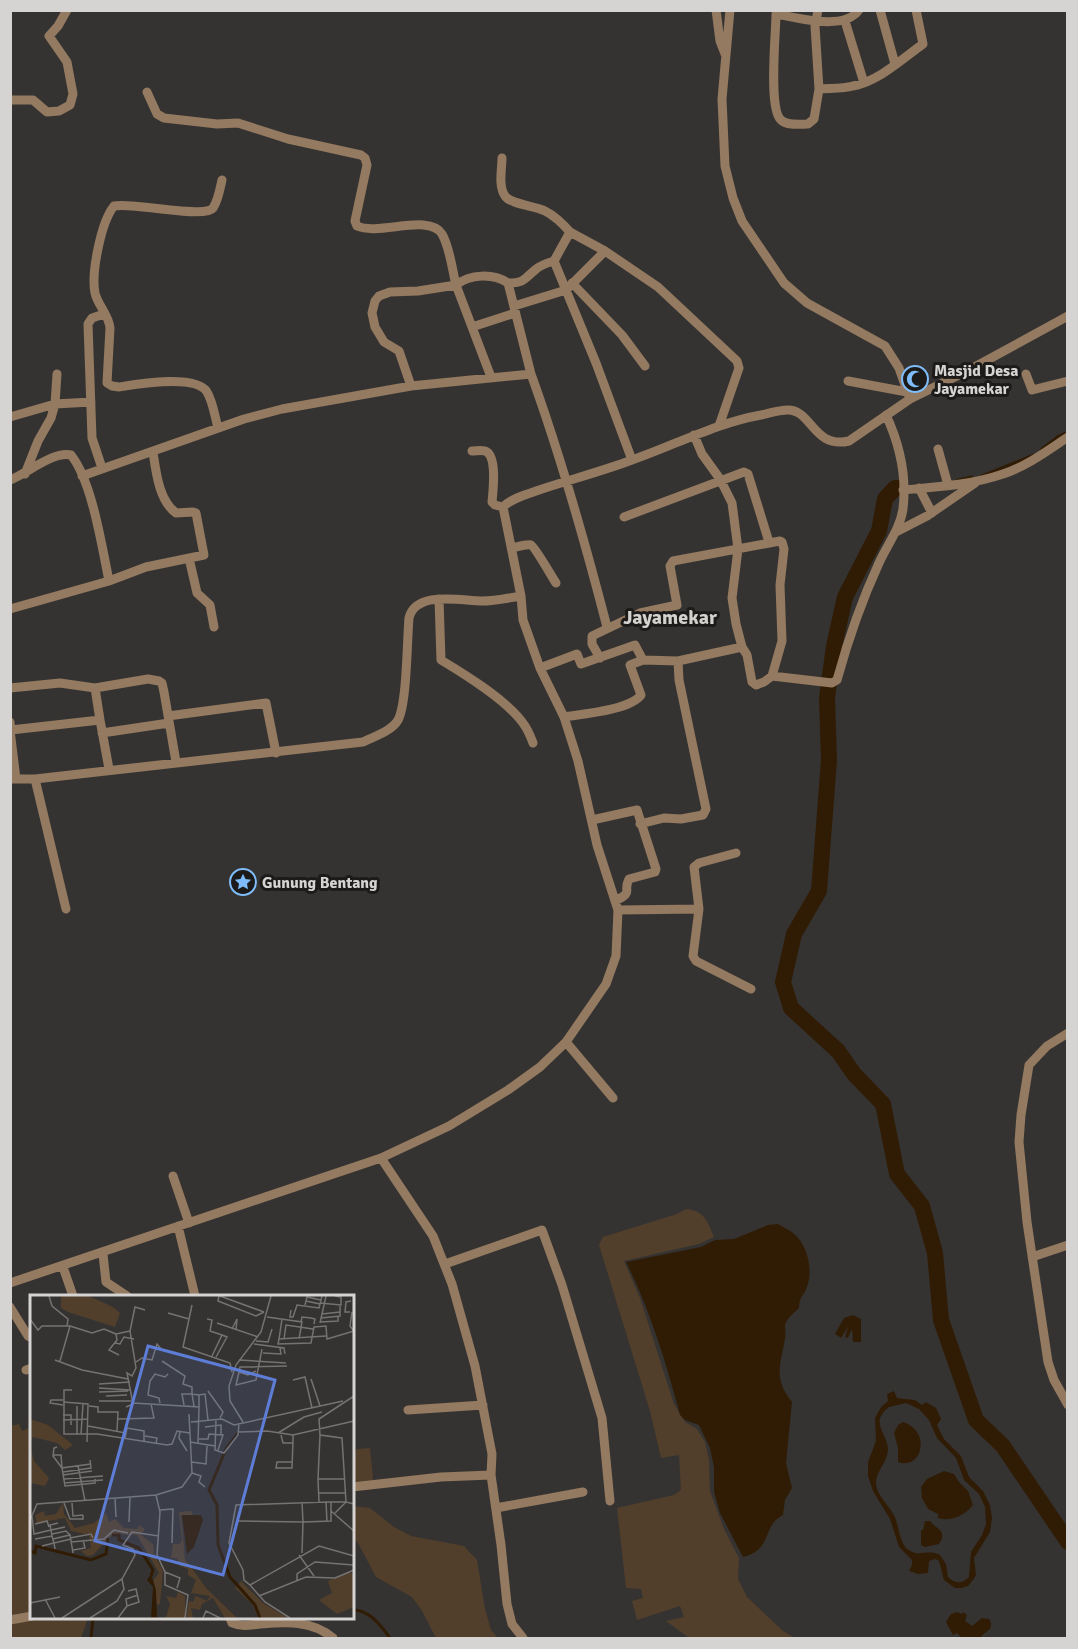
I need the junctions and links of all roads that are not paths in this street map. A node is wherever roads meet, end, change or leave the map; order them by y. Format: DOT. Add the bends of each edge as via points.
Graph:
graph roads {
  1 [pos="67,10"];
  2 [pos="716,10"];
  3 [pos="730,10"];
  4 [pos="818,10"];
  5 [pos="859,10"];
  6 [pos="880,10"];
  7 [pos="916,10"];
  8 [pos="776,13"];
  9 [pos="845,21"];
  10 [pos="816,22"];
  11 [pos="726,56"];
  12 [pos="895,64"];
  13 [pos="864,82"];
  14 [pos="819,89"];
  15 [pos="147,92"];
  16 [pos="10,100"];
  17 [pos="502,158"];
  18 [pos="222,180"];
  19 [pos="570,232"];
  20 [pos="605,251"];
  21 [pos="554,261"];
  22 [pos="508,283"];
  23 [pos="456,285"];
  24 [pos="569,287"];
  25 [pos="589,301"];
  26 [pos="515,310"];
  27 [pos="574,312"];
  28 [pos="104,314"];
  29 [pos="1068,316"];
  30 [pos="472,327"];
  31 [pos="645,366"];
  32 [pos="57,374"];
  33 [pos="531,374"];
  34 [pos="1026,374"];
  35 [pos="491,377"];
  36 [pos="848,381"];
  37 [pos="1068,381"];
  38 [pos="411,386"];
  39 [pos="909,395"];
  40 [pos="91,402"];
  41 [pos="55,404"];
  42 [pos="886,415"];
  43 [pos="10,417"];
  44 [pos="719,426"];
  45 [pos="218,428"];
  46 [pos="694,435"];
  47 [pos="1068,437"];
  48 [pos="938,449"];
  49 [pos="472,451"];
  50 [pos="153,452"];
  51 [pos="632,460"];
  52 [pos="102,468"];
  53 [pos="25,474"];
  54 [pos="82,476"];
  55 [pos="720,479"];
  56 [pos="10,480"];
  57 [pos="567,480"];
  58 [pos="977,481"];
  59 [pos="948,485"];
  60 [pos="919,488"];
  61 [pos="903,490"];
  62 [pos="503,507"];
  63 [pos="932,513"];
  64 [pos="624,517"];
  65 [pos="896,532"];
  66 [pos="769,542"];
  67 [pos="512,548"];
  68 [pos="738,549"];
  69 [pos="189,558"];
  70 [pos="109,581"];
  71 [pos="556,583"];
  72 [pos="520,596"];
  73 [pos="439,599"];
  74 [pos="10,609"];
  75 [pos="214,627"];
  76 [pos="607,627"];
  77 [pos="742,647"];
  78 [pos="600,658"];
  79 [pos="643,660"];
  80 [pos="678,661"];
  81 [pos="540,668"];
  82 [pos="772,676"];
  83 [pos="10,688"];
  84 [pos="95,688"];
  85 [pos="564,717"];
  86 [pos="169,719"];
  87 [pos="100,720"];
  88 [pos="10,722"];
  89 [pos="11,730"];
  90 [pos="102,733"];
  91 [pos="533,743"];
  92 [pos="276,753"];
  93 [pos="176,762"];
  94 [pos="109,770"];
  95 [pos="13,779"];
  96 [pos="35,779"];
  97 [pos="592,820"];
  98 [pos="640,824"];
  99 [pos="736,854"];
  100 [pos="616,906"];
  101 [pos="66,909"];
  102 [pos="699,909"];
  103 [pos="751,989"];
  104 [pos="1068,1033"];
  105 [pos="566,1042"];
  106 [pos="613,1098"];
  107 [pos="381,1158"];
  108 [pos="173,1176"];
  109 [pos="189,1223"];
  110 [pos="178,1226"];
  111 [pos="1068,1245"];
  112 [pos="103,1254"];
  113 [pos="1032,1257"];
  114 [pos="445,1264"];
  115 [pos="63,1267"];
  116 [pos="10,1284"];
  117 [pos="73,1295"];
  118 [pos="126,1295"];
  119 [pos="195,1295"];
  120 [pos="10,1307"];
  121 [pos="30,1337"];
  122 [pos="483,1405"];
  123 [pos="1068,1405"];
  124 [pos="408,1410"];
  125 [pos="491,1475"];
  126 [pos="354,1487"];
  127 [pos="584,1492"];
  128 [pos="610,1502"];
  129 [pos="496,1508"];
  130 [pos="30,1616"];
  131 [pos="231,1619"];
  132 [pos="10,1620"];
  133 [pos="333,1638"];
  134 [pos="524,1638"];
  1 -- 16 [label="street" via="48,36 67,62 73,94 69,105 47,112 33,100"];
  2 -- 11 [label="street"];
  3 -- 11 [label="street"];
  4 -- 10 [label="street"];
  5 -- 9 [label="street"];
  6 -- 12 [label="street"];
  7 -- 12 [label="street" via="924,43"];
  8 -- 10 [label="street"];
  8 -- 14 [label="street" via="773,88 781,120 812,122"];
  9 -- 10 [label="street"];
  9 -- 13 [label="street"];
  10 -- 14 [label="street"];
  11 -- 39 [label="street" via="722,99 725,166 742,221 784,283 807,303 885,346"];
  12 -- 13 [label="street"];
  13 -- 14 [label="street" via="852,87"];
  15 -- 23 [label="street" via="157,114 164,118 238,123 361,155 367,165 357,226 374,230 434,227 443,235"];
  17 -- 19 [label="street" via="504,195 544,210"];
  18 -- 28 [label="street" via="215,206 208,212 118,205 112,208 95,275 95,291"];
  19 -- 20 [label="street"];
  19 -- 21 [label="street"];
  20 -- 24 [label="street"];
  20 -- 44 [label="street" via="658,286 737,361 739,368"];
  21 -- 22 [label="street" via="536,269 526,280"];
  21 -- 24 [label="street"];
  22 -- 23 [label="street" via="501,278 480,277"];
  22 -- 26 [label="street"];
  23 -- 30 [label="street"];
  23 -- 38 [label="street" via="390,292 375,301 375,327 384,342 399,351"];
  24 -- 25 [label="street"];
  24 -- 26 [label="street"];
  24 -- 27 [label="street"];
  25 -- 27 [label="street"];
  25 -- 31 [label="street" via="622,334"];
  26 -- 30 [label="street"];
  26 -- 33 [label="street"];
  27 -- 51 [label="street"];
  28 -- 40 [label="street" via="88,324"];
  28 -- 45 [label="street" via="110,327 107,384 119,387 176,381 201,386 207,391"];
  29 -- 39 [label="street" via="969,370"];
  30 -- 35 [label="street"];
  32 -- 41 [label="street"];
  33 -- 35 [label="street"];
  33 -- 57 [label="street"];
  34 -- 37 [label="street" via="1032,390"];
  35 -- 38 [label="street"];
  36 -- 39 [label="street"];
  38 -- 45 [label="street" via="282,409"];
  39 -- 42 [label="street"];
  40 -- 41 [label="street"];
  40 -- 52 [label="street" via="92,438"];
  41 -- 43 [label="street"];
  41 -- 53 [label="street"];
  42 -- 44 [label="street" via="840,443 822,436 796,411 754,416"];
  42 -- 61 [label="street" via="903,464"];
  44 -- 46 [label="street"];
  45 -- 50 [label="street"];
  46 -- 51 [label="street"];
  46 -- 55 [label="street"];
  47 -- 58 [label="street" via="1021,466"];
  48 -- 59 [label="street"];
  49 -- 62 [label="street" via="488,452 492,461 492,502"];
  50 -- 52 [label="street"];
  50 -- 69 [label="street" via="157,476 170,507 177,513 196,513 205,553"];
  51 -- 57 [label="street"];
  52 -- 54 [label="street"];
  53 -- 54 [label="street" via="64,453 75,459"];
  53 -- 56 [label="street"];
  54 -- 70 [label="street"];
  55 -- 64 [label="street"];
  55 -- 66 [label="street" via="744,471 748,474"];
  55 -- 68 [label="street" via="732,503"];
  57 -- 62 [label="street"];
  57 -- 76 [label="street"];
  58 -- 59 [label="street"];
  58 -- 63 [label="street"];
  59 -- 60 [label="street"];
  60 -- 61 [label="street"];
  60 -- 63 [label="street"];
  61 -- 65 [label="street" via="903,510"];
  62 -- 67 [label="street"];
  63 -- 65 [label="street"];
  65 -- 82 [label="street" via="853,625 837,680 832,683"];
  66 -- 68 [label="street"];
  66 -- 82 [label="street" via="780,541 784,549 780,585 782,641"];
  67 -- 71 [label="street" via="529,544 535,548"];
  67 -- 72 [label="street"];
  68 -- 76 [label="street" via="673,561 670,566 677,605 640,613"];
  68 -- 77 [label="street" via="732,598"];
  69 -- 70 [label="street" via="146,567"];
  69 -- 75 [label="street" via="198,593 210,605"];
  70 -- 74 [label="street"];
  72 -- 73 [label="street" via="485,601"];
  72 -- 81 [label="street" via="523,621"];
  73 -- 91 [label="street" via="441,660 475,680 505,705 525,725"];
  73 -- 92 [label="street" via="419,604 410,612 404,694 396,722 363,742"];
  76 -- 78 [label="street" via="591,640"];
  77 -- 80 [label="street"];
  77 -- 82 [label="street" via="754,684"];
  78 -- 79 [label="street" via="635,645"];
  78 -- 81 [label="street" via="581,664 577,654"];
  79 -- 80 [label="street"];
  79 -- 85 [label="street" via="630,665 641,695 637,701"];
  80 -- 98 [label="street" via="706,809 703,814 681,819 664,818"];
  81 -- 85 [label="street"];
  83 -- 84 [label="street" via="60,683"];
  84 -- 86 [label="street" via="138,680 159,681"];
  84 -- 87 [label="street"];
  85 -- 97 [label="street"];
  86 -- 90 [label="street"];
  86 -- 92 [label="street" via="266,703"];
  86 -- 93 [label="street"];
  87 -- 89 [label="street"];
  87 -- 90 [label="street"];
  88 -- 89 [label="street"];
  89 -- 95 [label="street"];
  90 -- 94 [label="street"];
  92 -- 93 [label="street"];
  93 -- 94 [label="street"];
  94 -- 96 [label="street"];
  95 -- 96 [label="street"];
  96 -- 101 [label="street"];
  97 -- 98 [label="street" via="636,810"];
  97 -- 100 [label="street"];
  98 -- 100 [label="street" via="656,869 629,879 628,892"];
  99 -- 102 [label="street" via="694,867"];
  100 -- 102 [label="street"];
  100 -- 105 [label="street" via="616,956 606,984"];
  102 -- 103 [label="street" via="693,950 696,961"];
  104 -- 113 [label="street" via="1047,1046 1029,1065 1020,1115 1019,1142"];
  105 -- 106 [label="street"];
  105 -- 107 [label="street" via="508,1090 449,1126"];
  107 -- 109 [label="street"];
  107 -- 114 [label="street" via="427,1226"];
  108 -- 109 [label="street"];
  109 -- 110 [label="street"];
  110 -- 112 [label="street"];
  110 -- 119 [label="street"];
  111 -- 113 [label="street"];
  112 -- 115 [label="street"];
  112 -- 118 [label="street" via="106,1282"];
  113 -- 123 [label="street" via="1048,1362"];
  114 -- 122 [label="street"];
  114 -- 128 [label="street" via="542,1230 602,1418"];
  115 -- 116 [label="street"];
  115 -- 117 [label="street"];
  120 -- 121 [label="street"];
  122 -- 124 [label="street"];
  122 -- 125 [label="street" via="492,1454"];
  125 -- 126 [label="street"];
  125 -- 129 [label="street"];
  127 -- 129 [label="street"];
  129 -- 134 [label="street" via="507,1604 512,1624"];
  130 -- 132 [label="street"];
  131 -- 133 [label="street" via="240,1626 289,1622 309,1625"];
}
